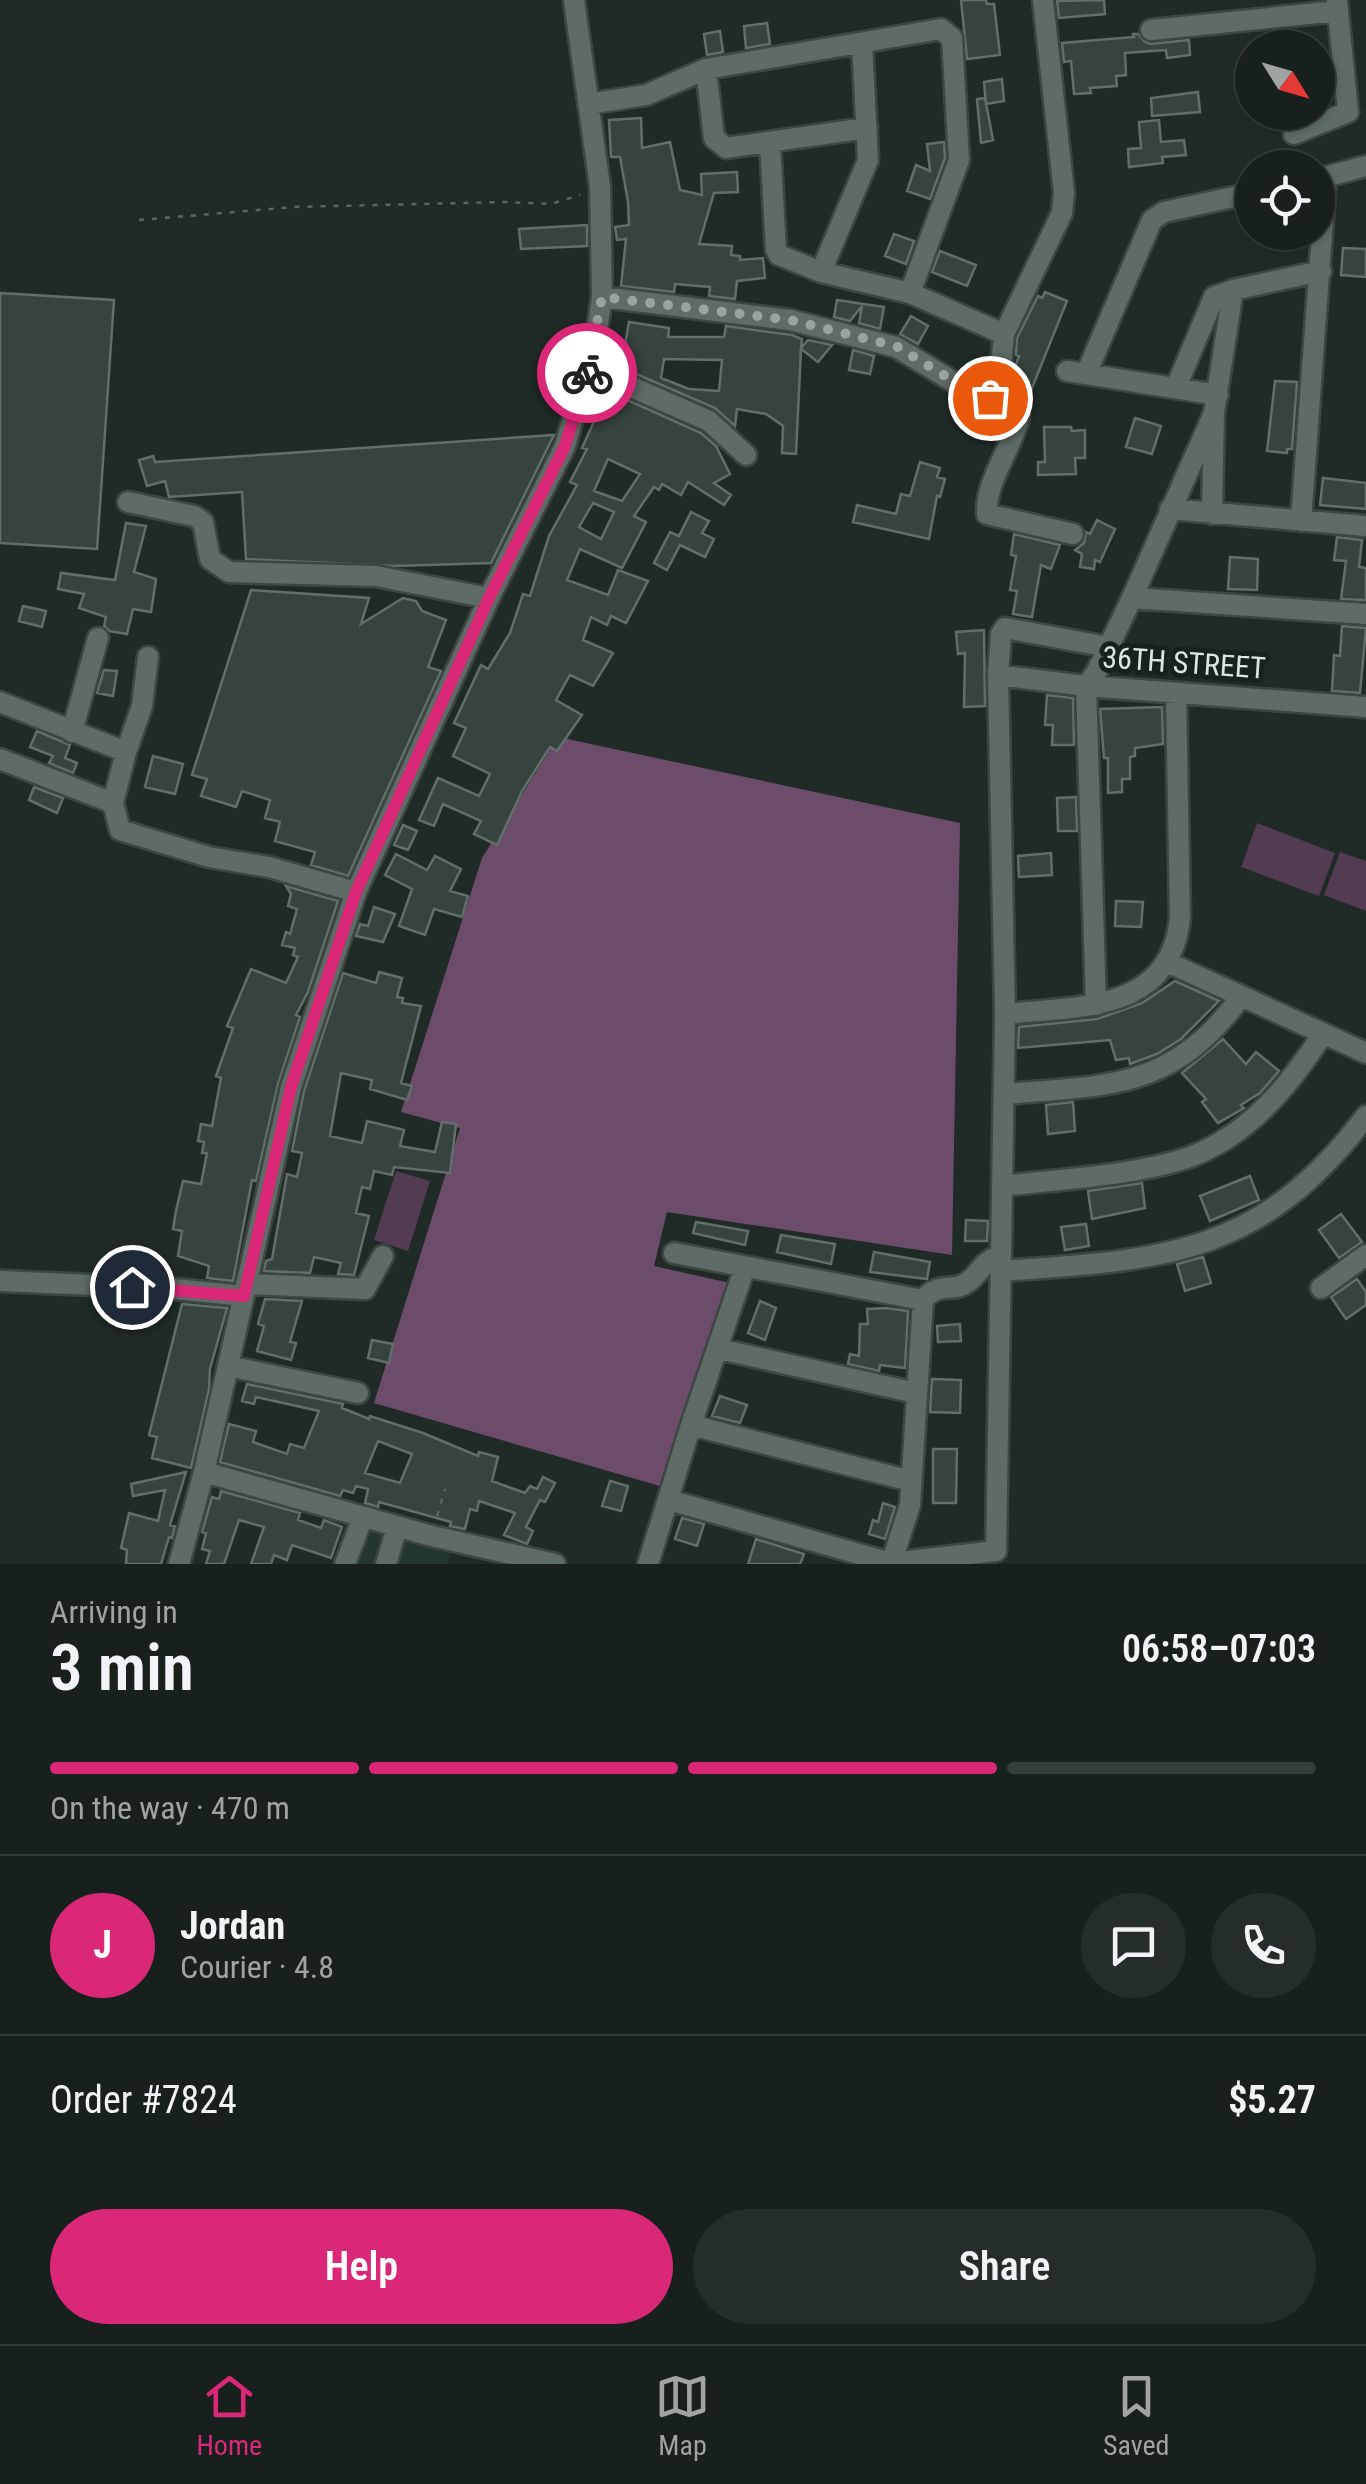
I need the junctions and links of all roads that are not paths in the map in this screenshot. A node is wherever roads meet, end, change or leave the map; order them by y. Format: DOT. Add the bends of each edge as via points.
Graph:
graph roads {
  1 [pos="574,0"];
  2 [pos="1044,0"];
  3 [pos="1337,6"];
  4 [pos="1151,30"];
  5 [pos="862,43"];
  6 [pos="706,70"];
  7 [pos="588,104"];
  8 [pos="868,128"];
  9 [pos="1294,134"];
  10 [pos="770,143"];
  11 [pos="1366,166"];
  12 [pos="1335,175"];
  13 [pos="1235,197"];
  14 [pos="1321,250"];
  15 [pos="1321,271"];
  16 [pos="821,272"];
  17 [pos="1233,290"];
  18 [pos="910,293"];
  19 [pos="602,297"];
  20 [pos="1004,334"];
  21 [pos="588,368"];
  22 [pos="1176,386"];
  23 [pos="980,394"];
  24 [pos="1216,404"];
  25 [pos="746,455"];
  26 [pos="128,502"];
  27 [pos="1170,510"];
  28 [pos="1212,514"];
  29 [pos="1300,521"];
  30 [pos="1366,526"];
  31 [pos="1073,534"];
  32 [pos="489,598"];
  33 [pos="1132,598"];
  34 [pos="1366,614"];
  35 [pos="98,638"];
  36 [pos="1108,647"];
  37 [pos="148,657"];
  38 [pos="998,675"];
  39 [pos="1086,686"];
  40 [pos="1176,693"];
  41 [pos="0,702"];
  42 [pos="1366,707"];
  43 [pos="72,732"];
  44 [pos="126,752"];
  45 [pos="0,759"];
  46 [pos="113,802"];
  47 [pos="356,892"];
  48 [pos="1169,963"];
  49 [pos="1240,998"];
  50 [pos="1096,1005"];
  51 [pos="1006,1014"];
  52 [pos="1322,1035"];
  53 [pos="1366,1053"];
  54 [pos="1005,1094"];
  55 [pos="1366,1116"];
  56 [pos="1002,1186"];
  57 [pos="674,1253"];
  58 [pos="1366,1255"];
  59 [pos="383,1256"];
  60 [pos="1000,1264"];
  61 [pos="745,1268"];
  62 [pos="0,1282"];
  63 [pos="1321,1288"];
  64 [pos="245,1290"];
  65 [pos="923,1300"];
  66 [pos="718,1349"];
  67 [pos="228,1366"];
  68 [pos="358,1393"];
  69 [pos="916,1393"];
  70 [pos="690,1424"];
  71 [pos="204,1472"];
  72 [pos="912,1482"];
  73 [pos="669,1500"];
  74 [pos="363,1516"];
  75 [pos="396,1527"];
  76 [pos="891,1563"];
  77 [pos="179,1564"];
  78 [pos="345,1564"];
  79 [pos="386,1564"];
  80 [pos="555,1564"];
  81 [pos="648,1564"];
  1 -- 7 [label="street"];
  2 -- 20 [label="street" via="1062,213"];
  3 -- 4 [label="street"];
  3 -- 9 [label="street" via="1348,112"];
  5 -- 6 [label="street"];
  5 -- 8 [label="street"];
  5 -- 18 [label="street" via="941,30 952,38 959,160"];
  6 -- 7 [label="street" via="646,95"];
  6 -- 10 [label="street" via="719,144"];
  7 -- 19 [label="street" via="600,187"];
  8 -- 10 [label="street"];
  8 -- 16 [label="street" via="868,160"];
  10 -- 16 [label="street" via="776,250 785,260"];
  11 -- 12 [label="street"];
  13 -- 22 [label="street" via="1152,220 1077,371"];
  14 -- 15 [label="street"];
  15 -- 17 [label="street"];
  15 -- 29 [label="street"];
  16 -- 18 [label="street"];
  17 -- 22 [label="street" via="1214,297"];
  17 -- 24 [label="street"];
  18 -- 20 [label="street"];
  19 -- 21 [label="street"];
  19 -- 23 [label="street" via="790,320 896,346"];
  20 -- 23 [label="street" via="1002,366"];
  21 -- 25 [label="street" via="709,421"];
  21 -- 32 [label="street" via="565,446"];
  22 -- 24 [label="street"];
  23 -- 31 [label="street" via="1019,417 987,514"];
  24 -- 27 [label="street"];
  24 -- 28 [label="street"];
  26 -- 32 [label="street" via="203,522 210,559 229,572 376,576"];
  27 -- 28 [label="street"];
  27 -- 33 [label="street"];
  28 -- 29 [label="street"];
  29 -- 30 [label="street"];
  32 -- 47 [label="street"];
  33 -- 34 [label="street"];
  33 -- 36 [label="street"];
  35 -- 43 [label="street"];
  36 -- 38 [label="street" via="1006,628"];
  36 -- 39 [label="street"];
  37 -- 44 [label="street" via="142,706"];
  38 -- 39 [label="street, 36TH STREET"];
  38 -- 51 [label="street"];
  39 -- 40 [label="street, 36TH STREET"];
  39 -- 50 [label="street"];
  40 -- 42 [label="street, 36TH STREET"];
  40 -- 48 [label="street" via="1180,918"];
  41 -- 43 [label="street"];
  43 -- 44 [label="street"];
  44 -- 46 [label="street"];
  45 -- 46 [label="street"];
  46 -- 47 [label="street" via="120,830"];
  47 -- 64 [label="street" via="291,1087"];
  48 -- 49 [label="street"];
  48 -- 50 [label="street" via="1143,987"];
  49 -- 52 [label="street"];
  49 -- 54 [label="street" via="1203,1042 1156,1072"];
  50 -- 51 [label="street"];
  51 -- 54 [label="street"];
  52 -- 53 [label="street"];
  52 -- 56 [label="street" via="1270,1104 1187,1158"];
  54 -- 56 [label="street"];
  55 -- 60 [label="street" via="1306,1184 1225,1236 1111,1264"];
  56 -- 60 [label="street"];
  57 -- 61 [label="street"];
  58 -- 63 [label="street"];
  59 -- 64 [label="street" via="365,1289"];
  60 -- 65 [label="street" via="988,1260 967,1282 932,1290"];
  60 -- 76 [label="street" via="996,1551"];
  61 -- 65 [label="street"];
  61 -- 66 [label="street"];
  62 -- 64 [label="street"];
  64 -- 67 [label="street"];
  65 -- 69 [label="street"];
  66 -- 69 [label="street"];
  66 -- 70 [label="street"];
  67 -- 68 [label="street"];
  67 -- 71 [label="street"];
  69 -- 72 [label="street"];
  70 -- 72 [label="street"];
  70 -- 73 [label="street"];
  71 -- 74 [label="street"];
  71 -- 77 [label="street"];
  72 -- 76 [label="street"];
  73 -- 76 [label="street"];
  73 -- 81 [label="street"];
  74 -- 75 [label="street"];
  74 -- 78 [label="street"];
  75 -- 79 [label="street"];
  75 -- 80 [label="street"];
}
